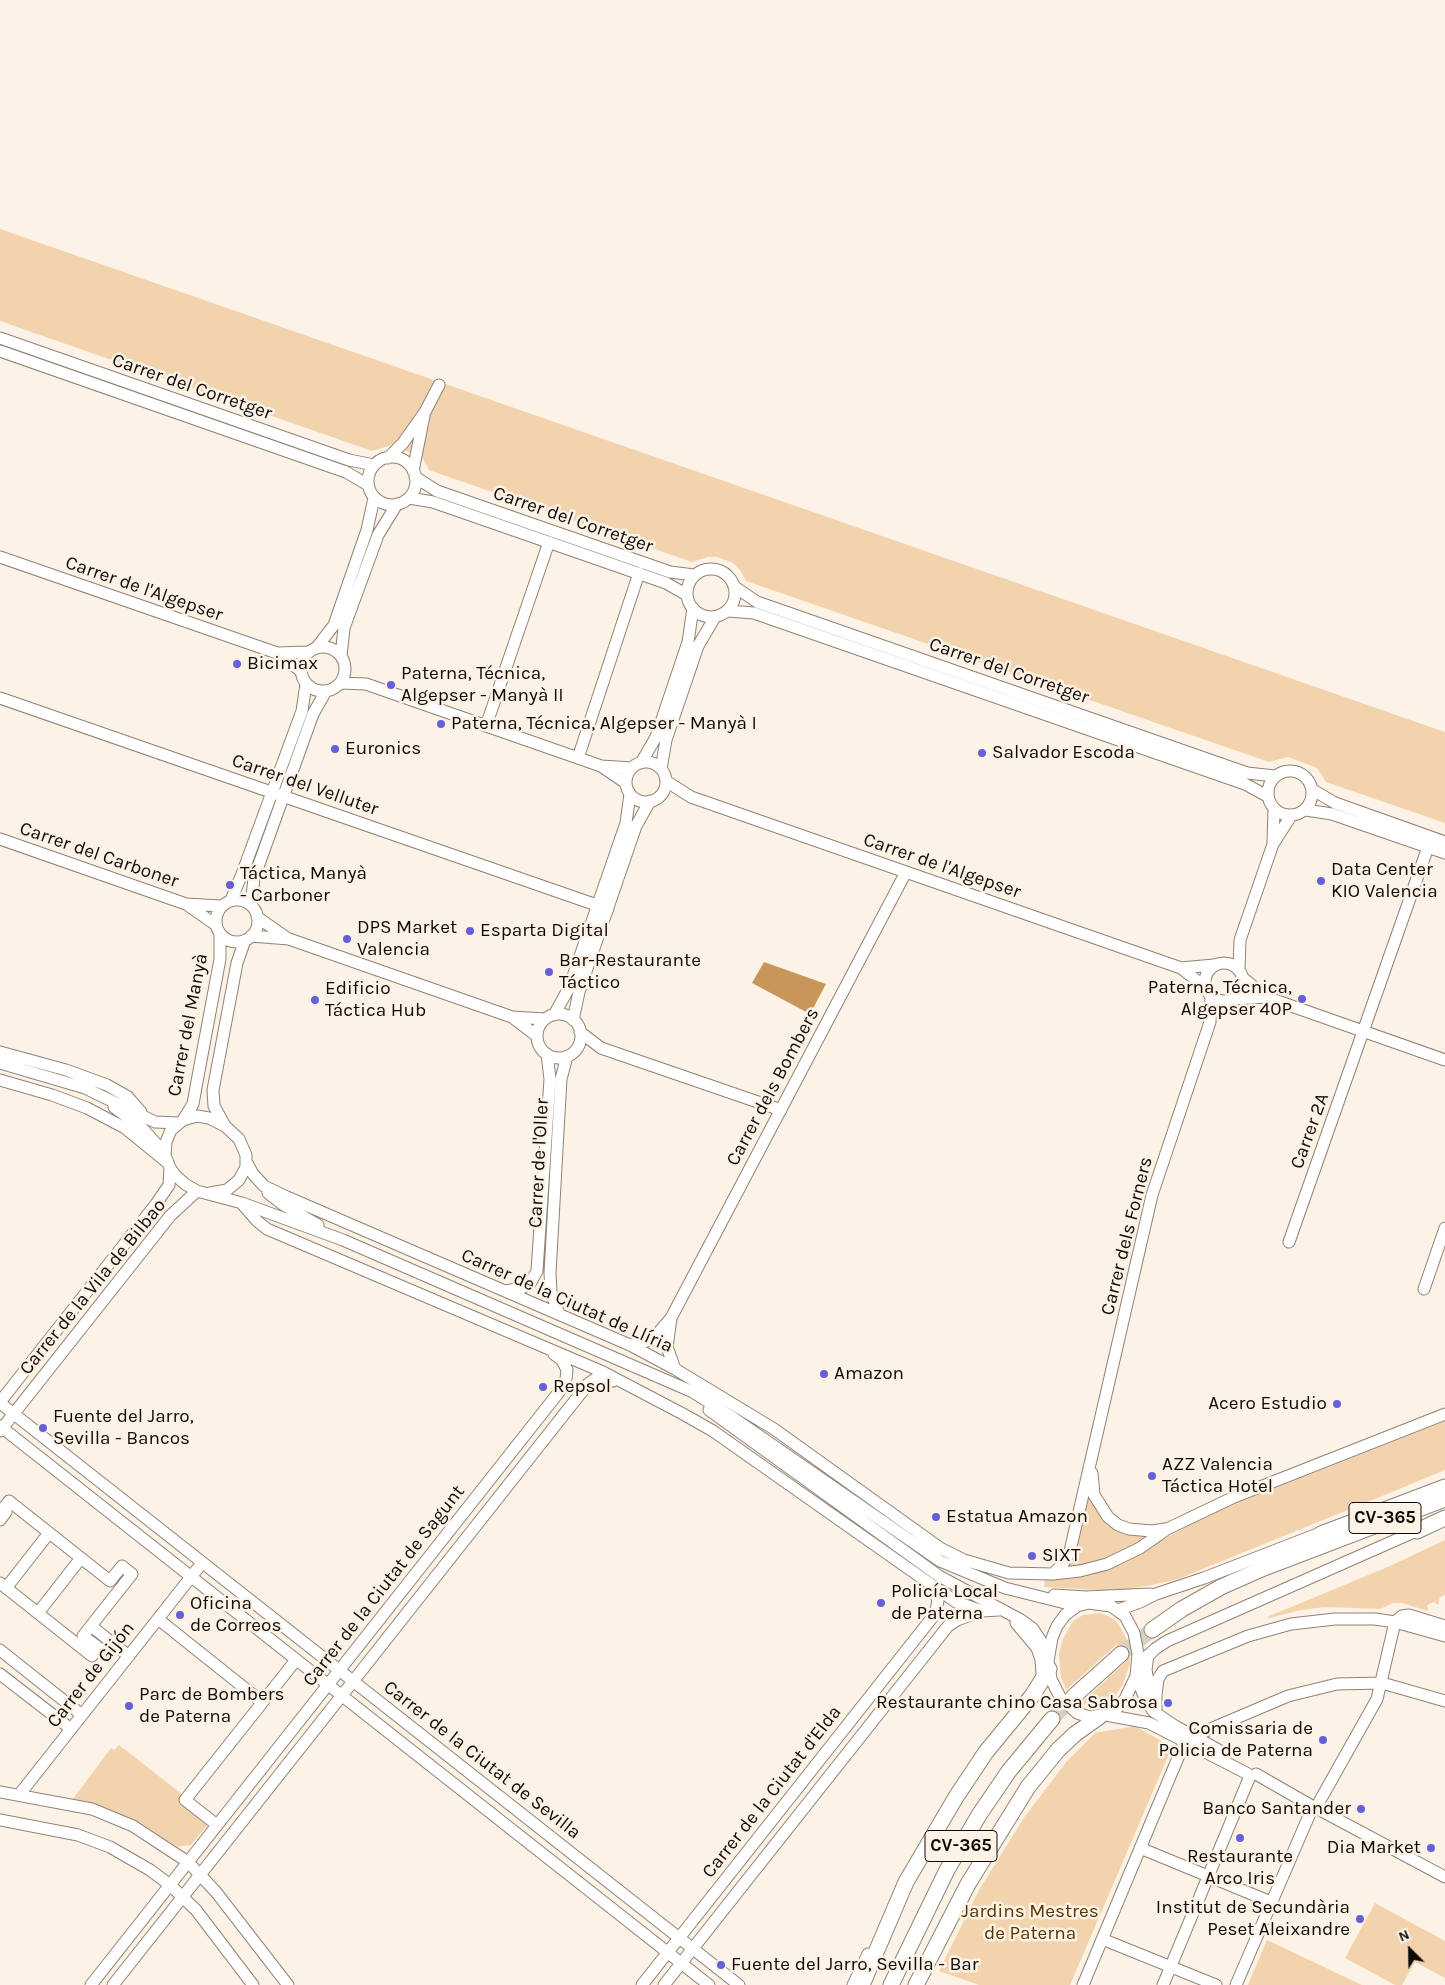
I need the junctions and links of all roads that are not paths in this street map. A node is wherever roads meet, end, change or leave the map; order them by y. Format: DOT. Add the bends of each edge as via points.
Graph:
graph roads {
  1 [pos="0,338"];
  2 [pos="0,351"];
  3 [pos="439,385"];
  4 [pos="425,412"];
  5 [pos="388,458"];
  6 [pos="374,466"];
  7 [pos="414,474"];
  8 [pos="368,485"];
  9 [pos="374,498"];
  10 [pos="409,498"];
  11 [pos="397,504"];
  12 [pos="549,542"];
  13 [pos="0,557"];
  14 [pos="639,573"];
  15 [pos="694,575"];
  16 [pos="735,587"];
  17 [pos="687,595"];
  18 [pos="693,608"];
  19 [pos="728,611"];
  20 [pos="715,617"];
  21 [pos="313,650"];
  22 [pos="277,653"];
  23 [pos="343,661"];
  24 [pos="301,671"];
  25 [pos="340,683"];
  26 [pos="306,684"];
  27 [pos="366,684"];
  28 [pos="326,691"];
  29 [pos="0,698"];
  30 [pos="486,726"];
  31 [pos="578,758"];
  32 [pos="601,766"];
  33 [pos="636,766"];
  34 [pos="661,769"];
  35 [pos="1275,776"];
  36 [pos="666,781"];
  37 [pos="626,783"];
  38 [pos="1313,790"];
  39 [pos="278,794"];
  40 [pos="630,794"];
  41 [pos="661,795"];
  42 [pos="1267,796"];
  43 [pos="691,797"];
  44 [pos="650,802"];
  45 [pos="1274,809"];
  46 [pos="1306,810"];
  47 [pos="1291,816"];
  48 [pos="0,839"];
  49 [pos="1445,842"];
  50 [pos="1273,844"];
  51 [pos="1428,847"];
  52 [pos="1445,853"];
  53 [pos="906,872"];
  54 [pos="226,903"];
  55 [pos="186,904"];
  56 [pos="251,905"];
  57 [pos="603,907"];
  58 [pos="257,917"];
  59 [pos="218,929"];
  60 [pos="248,938"];
  61 [pos="289,939"];
  62 [pos="1240,940"];
  63 [pos="1217,964"];
  64 [pos="1181,968"];
  65 [pos="1241,974"];
  66 [pos="1205,986"];
  67 [pos="1211,997"];
  68 [pos="1266,997"];
  69 [pos="1231,1000"];
  70 [pos="512,1017"];
  71 [pos="549,1017"];
  72 [pos="573,1020"];
  73 [pos="1210,1022"];
  74 [pos="580,1032"];
  75 [pos="1364,1032"];
  76 [pos="537,1036"];
  77 [pos="601,1048"];
  78 [pos="0,1052"];
  79 [pos="571,1053"];
  80 [pos="547,1054"];
  81 [pos="1445,1060"];
  82 [pos="0,1063"];
  83 [pos="0,1080"];
  84 [pos="85,1088"];
  85 [pos="781,1110"];
  86 [pos="144,1116"];
  87 [pos="181,1122"];
  88 [pos="225,1126"];
  89 [pos="168,1162"];
  90 [pos="246,1164"];
  91 [pos="197,1191"];
  92 [pos="210,1193"];
  93 [pos="242,1203"];
  94 [pos="1445,1228"];
  95 [pos="343,1240"];
  96 [pos="1290,1242"];
  97 [pos="538,1271"];
  98 [pos="550,1273"];
  99 [pos="1424,1288"];
  100 [pos="506,1291"];
  101 [pos="559,1314"];
  102 [pos="672,1318"];
  103 [pos="630,1344"];
  104 [pos="544,1348"];
  105 [pos="675,1369"];
  106 [pos="657,1376"];
  107 [pos="637,1390"];
  108 [pos="0,1403"];
  109 [pos="14,1414"];
  110 [pos="1445,1414"];
  111 [pos="537,1420"];
  112 [pos="755,1420"];
  113 [pos="1,1428"];
  114 [pos="551,1431"];
  115 [pos="1092,1462"];
  116 [pos="1445,1481"];
  117 [pos="1445,1487"];
  118 [pos="1445,1492"];
  119 [pos="1445,1499"];
  120 [pos="3,1504"];
  121 [pos="859,1504"];
  122 [pos="1445,1519"];
  123 [pos="0,1520"];
  124 [pos="1167,1529"];
  125 [pos="1417,1531"];
  126 [pos="49,1533"];
  127 [pos="1323,1539"];
  128 [pos="82,1558"];
  129 [pos="202,1563"];
  130 [pos="1053,1574"];
  131 [pos="191,1577"];
  132 [pos="3,1586"];
  133 [pos="933,1586"];
  134 [pos="1025,1592"];
  135 [pos="1156,1594"];
  136 [pos="1077,1606"];
  137 [pos="999,1610"];
  138 [pos="1118,1610"];
  139 [pos="982,1611"];
  140 [pos="38,1613"];
  141 [pos="158,1619"];
  142 [pos="929,1621"];
  143 [pos="1395,1622"];
  144 [pos="91,1626"];
  145 [pos="1445,1626"];
  146 [pos="1152,1630"];
  147 [pos="943,1632"];
  148 [pos="1445,1636"];
  149 [pos="0,1650"];
  150 [pos="1048,1652"];
  151 [pos="1121,1654"];
  152 [pos="1148,1655"];
  153 [pos="129,1656"];
  154 [pos="296,1660"];
  155 [pos="339,1670"];
  156 [pos="1137,1671"];
  157 [pos="0,1674"];
  158 [pos="1045,1676"];
  159 [pos="353,1681"];
  160 [pos="1382,1684"];
  161 [pos="328,1685"];
  162 [pos="342,1696"];
  163 [pos="1073,1697"];
  164 [pos="1445,1701"];
  165 [pos="262,1702"];
  166 [pos="1157,1712"];
  167 [pos="82,1715"];
  168 [pos="1103,1716"];
  169 [pos="1052,1719"];
  170 [pos="71,1729"];
  171 [pos="1189,1738"];
  172 [pos="1251,1773"];
  173 [pos="0,1792"];
  174 [pos="18,1795"];
  175 [pos="1314,1807"];
  176 [pos="0,1820"];
  177 [pos="217,1826"];
  178 [pos="1140,1848"];
  179 [pos="188,1862"];
  180 [pos="200,1874"];
  181 [pos="1208,1877"];
  182 [pos="1445,1877"];
  183 [pos="906,1882"];
  184 [pos="170,1885"];
  185 [pos="182,1897"];
  186 [pos="1272,1902"];
  187 [pos="679,1938"];
  188 [pos="1102,1939"];
  189 [pos="693,1949"];
  190 [pos="668,1952"];
  191 [pos="681,1963"];
  192 [pos="1171,1966"];
  193 [pos="91,1985"];
  194 [pos="113,1985"];
  195 [pos="253,1985"];
  196 [pos="288,1985"];
  197 [pos="642,1985"];
  198 [pos="664,1985"];
  199 [pos="709,1985"];
  200 [pos="739,1985"];
  201 [pos="853,1985"];
  202 [pos="862,1985"];
  203 [pos="891,1985"];
  204 [pos="916,1985"];
  205 [pos="1083,1985"];
  206 [pos="1163,1985"];
  207 [pos="1216,1985"];
  208 [pos="1236,1985"];
  1 -- 6 [label="street, Carrer del Corretger"];
  2 -- 8 [label="street, Carrer del Corretger" via="346,472"];
  3 -- 4 [label="street"];
  4 -- 5 [label="street"];
  4 -- 7 [label="street"];
  5 -- 6 [label="street"];
  5 -- 7 [label="street" via="402,460"];
  6 -- 8 [label="street"];
  7 -- 10 [label="street" via="413,492"];
  7 -- 15 [label="street, Carrer del Corretger" via="437,491 670,572"];
  8 -- 9 [label="street"];
  9 -- 11 [label="street" via="389,505"];
  9 -- 21 [label="street" via="368,530 334,625"];
  10 -- 11 [label="street"];
  10 -- 12 [label="street, Carrer del Corretger" via="433,502"];
  11 -- 23 [label="street" via="378,535 344,628"];
  12 -- 14 [label="street, Carrer del Corretger"];
  12 -- 30 [label="street"];
  13 -- 22 [label="street, Carrer de l'Algepser"];
  14 -- 17 [label="street, Carrer del Corretger"];
  14 -- 31 [label="street"];
  15 -- 16 [label="street" via="705,569 718,569 729,576"];
  15 -- 17 [label="street"];
  16 -- 19 [label="street" via="735,600"];
  16 -- 35 [label="street, Carrer del Corretger" via="757,602 1247,773"];
  17 -- 18 [label="street"];
  18 -- 20 [label="street"];
  18 -- 33 [label="street" via="688,642 656,737"];
  19 -- 20 [label="street"];
  19 -- 42 [label="street, Carrer del Corretger" via="754,613 1244,784"];
  20 -- 34 [label="street" via="698,646 666,740"];
  21 -- 22 [label="street"];
  21 -- 23 [label="street" via="330,648"];
  21 -- 24 [label="street" via="304,658"];
  22 -- 24 [label="street"];
  23 -- 25 [label="street"];
  23 -- 27 [label="street"];
  24 -- 26 [label="street"];
  25 -- 27 [label="street"];
  25 -- 28 [label="street"];
  26 -- 28 [label="street"];
  26 -- 39 [label="street" via="302,711"];
  27 -- 30 [label="street"];
  28 -- 39 [label="street"];
  29 -- 39 [label="street, Carrer del Velluter"];
  30 -- 31 [label="street"];
  31 -- 32 [label="street"];
  32 -- 33 [label="street"];
  32 -- 37 [label="street"];
  33 -- 34 [label="street" via="652,763"];
  33 -- 37 [label="street" via="629,772"];
  34 -- 36 [label="street"];
  35 -- 38 [label="street" via="1288,770 1302,773"];
  35 -- 42 [label="street"];
  36 -- 41 [label="street"];
  36 -- 43 [label="street"];
  37 -- 40 [label="street"];
  38 -- 46 [label="street" via="1312,801"];
  38 -- 49 [label="street" via="1335,803"];
  39 -- 54 [label="street"];
  39 -- 56 [label="street" via="254,878"];
  39 -- 57 [label="street, Carrer del Velluter"];
  40 -- 44 [label="street" via="639,801"];
  40 -- 57 [label="street" via="626,823"];
  41 -- 43 [label="street"];
  41 -- 44 [label="street"];
  42 -- 45 [label="street"];
  43 -- 53 [label="street, Carrer de l'Algepser"];
  44 -- 57 [label="street" via="636,826"];
  45 -- 47 [label="street"];
  45 -- 50 [label="street"];
  46 -- 47 [label="street"];
  46 -- 51 [label="street" via="1332,814"];
  47 -- 50 [label="street"];
  48 -- 55 [label="street, Carrer del Carboner"];
  50 -- 62 [label="street"];
  51 -- 52 [label="street"];
  51 -- 75 [label="street, Carrer 2A"];
  53 -- 64 [label="street, Carrer de l'Algepser"];
  53 -- 85 [label="street, Carrer dels Bombers"];
  54 -- 55 [label="street, Carrer del Carboner"];
  54 -- 56 [label="street" via="238,900"];
  54 -- 59 [label="street" via="216,918"];
  55 -- 59 [label="street, Carrer del Carboner"];
  56 -- 58 [label="street"];
  57 -- 71 [label="street" via="569,988"];
  57 -- 72 [label="street"];
  58 -- 60 [label="street" via="258,924"];
  58 -- 61 [label="street"];
  59 -- 60 [label="street" via="232,941"];
  59 -- 87 [label="street, Carrer del Manyà" via="220,959 193,1104"];
  60 -- 61 [label="street"];
  60 -- 88 [label="street, Carrer del Manyà" via="237,963 213,1090 214,1106"];
  61 -- 70 [label="street"];
  62 -- 63 [label="street"];
  62 -- 65 [label="street"];
  63 -- 64 [label="street"];
  63 -- 65 [label="street" via="1228,963"];
  63 -- 66 [label="street" via="1204,978"];
  64 -- 66 [label="street"];
  65 -- 68 [label="street"];
  65 -- 69 [label="street" via="1242,990"];
  66 -- 67 [label="street"];
  67 -- 69 [label="street" via="1218,1001"];
  67 -- 73 [label="street, Carrer dels Forners"];
  68 -- 69 [label="street"];
  68 -- 75 [label="street"];
  69 -- 73 [label="street, Carrer dels Forners"];
  70 -- 71 [label="street"];
  70 -- 76 [label="street"];
  71 -- 72 [label="street" via="568,1016"];
  71 -- 76 [label="street"];
  72 -- 74 [label="street"];
  73 -- 115 [label="street, Carrer dels Forners" via="1152,1195"];
  74 -- 77 [label="street"];
  74 -- 79 [label="street" via="580,1039"];
  75 -- 81 [label="street"];
  75 -- 96 [label="street, Carrer 2A"];
  76 -- 80 [label="street"];
  77 -- 79 [label="street"];
  77 -- 85 [label="street"];
  78 -- 86 [label="street" via="106,1085 128,1097"];
  79 -- 80 [label="street" via="553,1057"];
  79 -- 98 [label="street, Carrer de l'Oller" via="561,1079"];
  80 -- 97 [label="street, Carrer de l'Oller" via="550,1079"];
  82 -- 84 [label="street, Carrer de la Ciutat de Llíria"];
  83 -- 89 [label="street, Carrer de la Ciutat de Llíria" via="87,1108 125,1128"];
  84 -- 86 [label="street, Carrer de la Ciutat de Llíria"];
  84 -- 89 [label="street, Carrer de la Ciutat de Llíria" via="143,1129"];
  85 -- 102 [label="street, Carrer dels Bombers"];
  86 -- 87 [label="street, Carrer de la Ciutat de Llíria" via="155,1122"];
  87 -- 88 [label="street, Carrer de la Ciutat de Llíria" via="196,1116"];
  87 -- 89 [label="street" via="171,1130 166,1142"];
  88 -- 90 [label="street, Carrer de la Ciutat de Llíria" via="239,1139 246,1154"];
  89 -- 91 [label="street, Carrer de la Ciutat de Llíria" via="185,1184"];
  89 -- 108 [label="street, Carrer de la Vila de Bilbao" via="169,1185 156,1204"];
  90 -- 92 [label="street, Carrer de la Ciutat de Llíria" via="239,1180 227,1190"];
  90 -- 95 [label="street, Carrer de la Ciutat de Llíria" via="255,1183 282,1204"];
  90 -- 100 [label="street, Carrer de la Ciutat de Llíria" via="264,1186"];
  91 -- 92 [label="street, Carrer de la Ciutat de Llíria"];
  91 -- 109 [label="street, Carrer de la Vila de Bilbao" via="170,1216"];
  92 -- 93 [label="street, Carrer de la Ciutat de Llíria"];
  93 -- 95 [label="street, Carrer de la Ciutat de Llíria"];
  93 -- 104 [label="street, Carrer de la Ciutat de Llíria" via="267,1229"];
  94 -- 99 [label="street"];
  95 -- 106 [label="street, Carrer de la Ciutat de Llíria"];
  97 -- 98 [label="street"];
  97 -- 100 [label="street" via="522,1288"];
  98 -- 101 [label="street, Carrer de l'Oller" via="551,1292"];
  100 -- 101 [label="street, Carrer de la Ciutat de Llíria"];
  101 -- 103 [label="street, Carrer de la Ciutat de Llíria"];
  102 -- 103 [label="street, Carrer dels Bombers" via="652,1340"];
  102 -- 105 [label="street, Carrer dels Bombers" via="667,1347"];
  103 -- 105 [label="street, Carrer de la Ciutat de Llíria"];
  104 -- 107 [label="street, Carrer de la Ciutat de Llíria" via="596,1368"];
  104 -- 111 [label="street, Carrer de la Ciutat de Sagunt" via="562,1360 567,1370 558,1392"];
  105 -- 112 [label="street, Carrer de la Ciutat de Llíria"];
  106 -- 121 [label="street, Carrer de la Ciutat de Llíria" via="693,1392"];
  106 -- 137 [label="street, Carrer de la Ciutat de Llíria" via="939,1576"];
  107 -- 114 [label="street, Carrer de la Ciutat de Sagunt" via="602,1378 595,1379"];
  107 -- 133 [label="street, Carrer de la Ciutat de Llíria" via="713,1431"];
  108 -- 109 [label="street, Carrer de la Ciutat de Sevilla"];
  109 -- 113 [label="street, Carrer de la Vila de Bilbao"];
  109 -- 129 [label="street, Carrer de la Ciutat de Sevilla"];
  110 -- 124 [label="street" via="1232,1498"];
  111 -- 114 [label="street"];
  111 -- 155 [label="street, Carrer de la Ciutat de Sagunt"];
  112 -- 121 [label="street"];
  112 -- 130 [label="street, Carrer de la Ciutat de Llíria" via="774,1429 940,1548 964,1560 1010,1573"];
  113 -- 131 [label="street, Carrer de la Ciutat de Sevilla"];
  114 -- 159 [label="street, Carrer de la Ciutat de Sagunt"];
  115 -- 124 [label="street, Carrer dels Forners" via="1094,1495 1108,1517 1129,1528"];
  115 -- 130 [label="street, Carrer dels Forners" via="1070,1550"];
  116 -- 127 [label="street"];
  117 -- 127 [label="main road"];
  118 -- 127 [label="main road, CV-365"];
  119 -- 127 [label="main road, CV-365"];
  120 -- 123 [label="street" via="6,1512"];
  120 -- 126 [label="street" via="9,1501"];
  121 -- 134 [label="street, Carrer de la Ciutat de Llíria" via="940,1561 1005,1588"];
  122 -- 125 [label="main road"];
  124 -- 130 [label="street, Carrer de la Ciutat de Llíria" via="1140,1548 1106,1564"];
  125 -- 152 [label="street" via="1167,1641"];
  126 -- 128 [label="street"];
  126 -- 132 [label="street"];
  127 -- 135 [label="street"];
  127 -- 146 [label="main road, CV-365" via="1221,1587"];
  128 -- 140 [label="street"];
  128 -- 144 [label="street" via="110,1581 122,1566 132,1574"];
  129 -- 131 [label="street"];
  129 -- 155 [label="street, Carrer de la Ciutat de Sevilla"];
  131 -- 141 [label="street, Carrer de Gijón"];
  131 -- 154 [label="street, Carrer de la Ciutat de Sevilla"];
  132 -- 140 [label="street"];
  133 -- 139 [label="street, Carrer de la Ciutat de Llíria" via="956,1602"];
  133 -- 142 [label="street, Carrer de la Ciutat d'Elda" via="938,1601 935,1614"];
  134 -- 135 [label="street" via="1086,1597"];
  134 -- 136 [label="street, Carrer de la Ciutat de Llíria"];
  135 -- 138 [label="street"];
  136 -- 138 [label="street" via="1102,1604"];
  136 -- 150 [label="street" via="1056,1626"];
  137 -- 139 [label="street, Carrer de la Ciutat de Llíria"];
  137 -- 150 [label="street, Carrer de la Ciutat de Llíria" via="1033,1629"];
  137 -- 158 [label="street" via="1023,1630 1036,1648"];
  138 -- 156 [label="street" via="1134,1633"];
  139 -- 147 [label="street, Carrer de la Ciutat d'Elda" via="957,1620"];
  140 -- 144 [label="street" via="92,1656 98,1648 83,1636"];
  141 -- 153 [label="street, Carrer de Gijón"];
  141 -- 165 [label="street"];
  142 -- 147 [label="street" via="935,1622"];
  142 -- 187 [label="street, Carrer de la Ciutat d'Elda"];
  143 -- 145 [label="street" via="1402,1616 1409,1616"];
  143 -- 148 [label="street"];
  143 -- 160 [label="street"];
  143 -- 166 [label="street" via="1335,1619 1292,1624 1248,1636 1163,1671 1158,1680"];
  144 -- 153 [label="street"];
  147 -- 189 [label="street, Carrer de la Ciutat d'Elda"];
  149 -- 167 [label="street"];
  150 -- 158 [label="street"];
  151 -- 163 [label="main road"];
  152 -- 156 [label="street"];
  152 -- 166 [label="street" via="1147,1682"];
  153 -- 167 [label="street, Carrer de Gijón"];
  154 -- 161 [label="street, Carrer de la Ciutat de Sevilla"];
  154 -- 165 [label="street"];
  155 -- 159 [label="street, Carrer de la Ciutat de Sevilla"];
  155 -- 161 [label="street, Carrer de la Ciutat de Sagunt"];
  156 -- 166 [label="street" via="1150,1706"];
  156 -- 168 [label="street" via="1125,1699 1118,1708"];
  157 -- 170 [label="street"];
  158 -- 168 [label="street" via="1069,1707 1082,1715"];
  158 -- 183 [label="main road" via="986,1752"];
  159 -- 162 [label="street, Carrer de la Ciutat de Sagunt"];
  159 -- 187 [label="street, Carrer de la Ciutat de Sevilla"];
  160 -- 164 [label="street"];
  160 -- 171 [label="street" via="1337,1684 1301,1691"];
  160 -- 175 [label="street" via="1377,1699"];
  161 -- 162 [label="street, Carrer de la Ciutat de Sevilla"];
  161 -- 177 [label="street, Carrer de la Ciutat de Sagunt"];
  162 -- 180 [label="street, Carrer de la Ciutat de Sagunt"];
  162 -- 190 [label="street, Carrer de la Ciutat de Sevilla"];
  165 -- 177 [label="street" via="185,1800"];
  166 -- 171 [label="street"];
  167 -- 170 [label="street, Carrer de Gijón"];
  168 -- 171 [label="street" via="1149,1723"];
  168 -- 204 [label="main road" via="1075,1734 1028,1786 968,1884"];
  169 -- 203 [label="main road, CV-365" via="1009,1771 979,1815 947,1870"];
  170 -- 174 [label="street, Carrer de Gijón"];
  171 -- 172 [label="street"];
  171 -- 178 [label="street"];
  172 -- 175 [label="street"];
  172 -- 181 [label="street"];
  173 -- 174 [label="street"];
  174 -- 179 [label="street" via="92,1809 133,1826"];
  175 -- 182 [label="street"];
  175 -- 186 [label="street"];
  176 -- 184 [label="street" via="78,1835 110,1847"];
  177 -- 179 [label="street, Carrer de la Ciutat de Sagunt"];
  178 -- 181 [label="street"];
  178 -- 188 [label="street"];
  179 -- 180 [label="street"];
  179 -- 184 [label="street, Carrer de la Ciutat de Sagunt"];
  180 -- 185 [label="street, Carrer de la Ciutat de Sagunt"];
  180 -- 196 [label="street"];
  181 -- 186 [label="street"];
  181 -- 192 [label="street"];
  183 -- 201 [label="street"];
  183 -- 202 [label="main road"];
  184 -- 185 [label="street"];
  184 -- 193 [label="street, Carrer de la Ciutat de Sagunt"];
  185 -- 194 [label="street, Carrer de la Ciutat de Sagunt"];
  185 -- 195 [label="street" via="196,1910"];
  186 -- 208 [label="street"];
  187 -- 189 [label="street, Carrer de la Ciutat de Sevilla"];
  187 -- 190 [label="street, Carrer de la Ciutat d'Elda"];
  188 -- 192 [label="street"];
  188 -- 205 [label="street"];
  189 -- 191 [label="street, Carrer de la Ciutat d'Elda"];
  189 -- 200 [label="street, Carrer de la Ciutat de Sevilla"];
  190 -- 191 [label="street, Carrer de la Ciutat de Sevilla"];
  190 -- 197 [label="street, Carrer de la Ciutat d'Elda"];
  191 -- 198 [label="street, Carrer de la Ciutat d'Elda"];
  191 -- 199 [label="street, Carrer de la Ciutat de Sevilla"];
  192 -- 206 [label="street"];
  192 -- 207 [label="street"];
}
